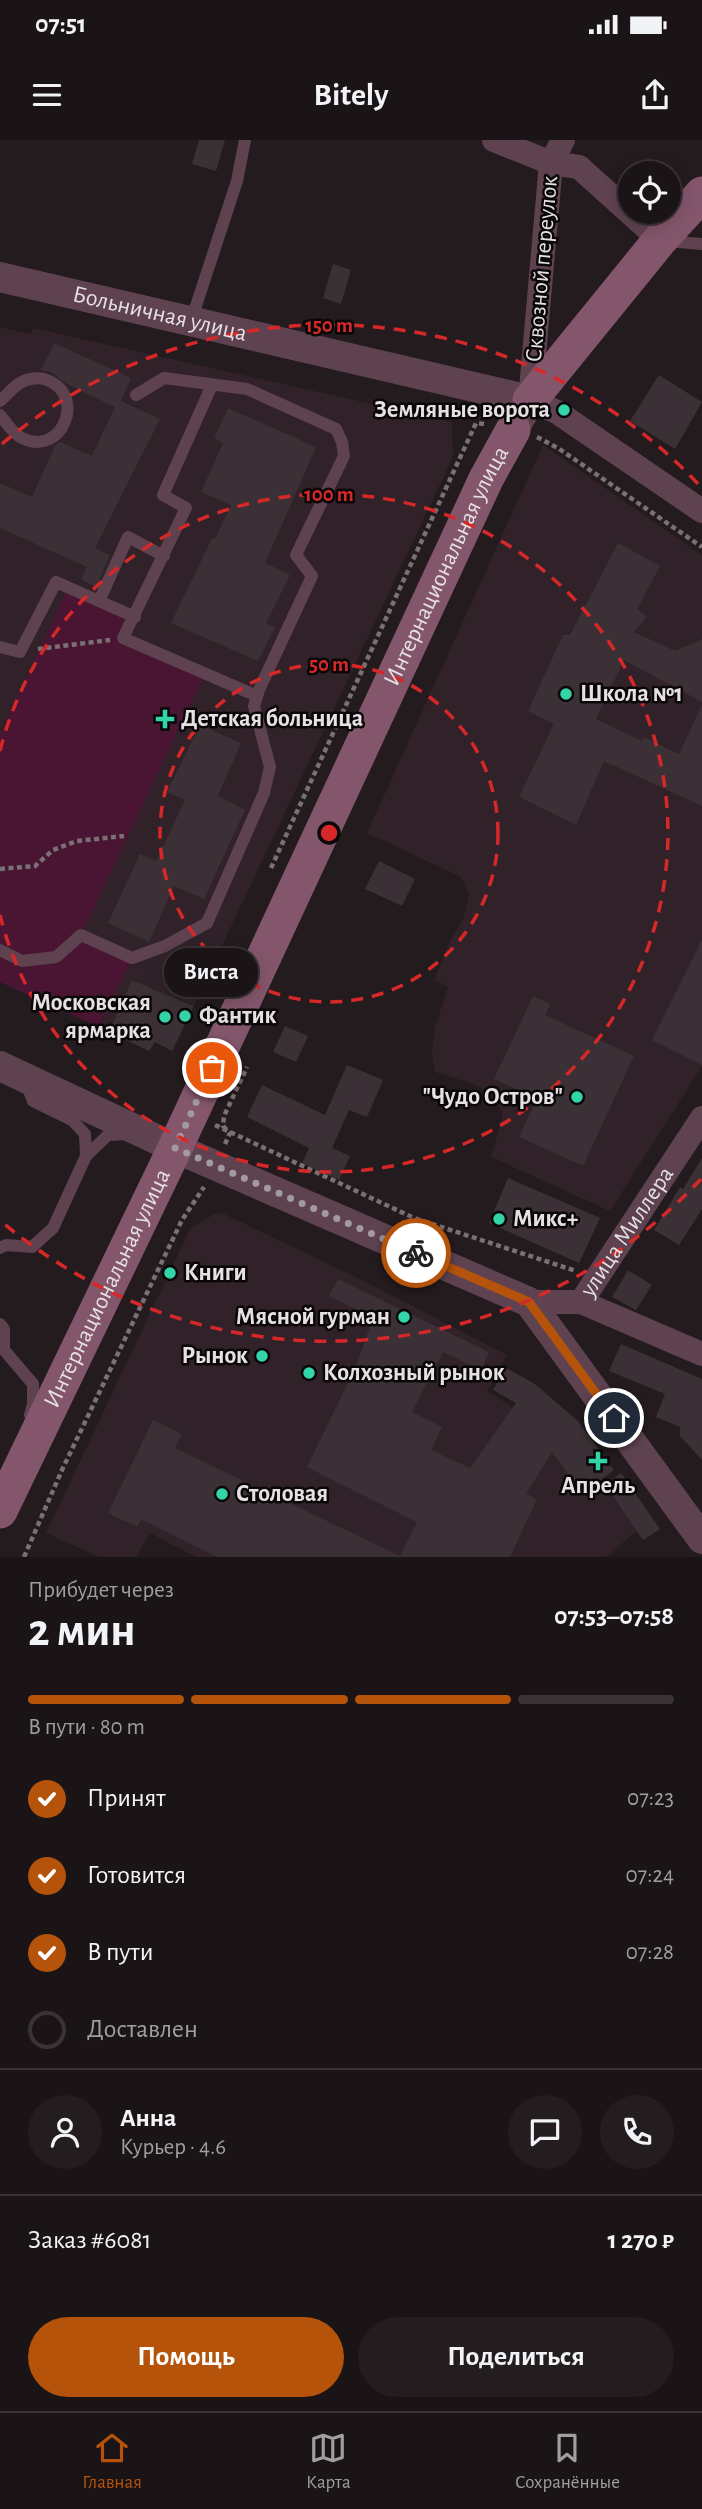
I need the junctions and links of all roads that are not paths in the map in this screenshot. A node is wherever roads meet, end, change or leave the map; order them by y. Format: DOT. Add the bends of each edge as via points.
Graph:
graph roads {
  1 [pos="244,140"];
  2 [pos="494,140"];
  3 [pos="563,140"];
  4 [pos="551,163"];
  5 [pos="702,194"];
  6 [pos="660,240"];
  7 [pos="702,244"];
  8 [pos="0,277"];
  9 [pos="191,321"];
  10 [pos="212,385"];
  11 [pos="136,396"];
  12 [pos="0,401"];
  13 [pos="544,406"];
  14 [pos="0,415"];
  15 [pos="523,440"];
  16 [pos="702,511"];
  17 [pos="164,556"];
  18 [pos="100,599"];
  19 [pos="135,617"];
  20 [pos="0,647"];
  21 [pos="257,696"];
  22 [pos="0,950"];
  23 [pos="8,1074"];
  24 [pos="702,1118"];
  25 [pos="144,1133"];
  26 [pos="175,1148"];
  27 [pos="86,1156"];
  28 [pos="0,1248"];
  29 [pos="529,1302"];
  30 [pos="581,1302"];
  31 [pos="0,1324"];
  32 [pos="702,1354"];
  33 [pos="27,1454"];
  34 [pos="0,1511"];
  35 [pos="702,1538"];
  1 -- 9 [label="lane" via="237,181"];
  2 -- 4 [label="street"];
  3 -- 4 [label="street, Сквозной переулок"];
  4 -- 6 [label="street" via="579,167"];
  4 -- 13 [label="street, Сквозной переулок"];
  5 -- 6 [label="main road, Интернациональная улица"];
  6 -- 7 [label="lane"];
  6 -- 13 [label="main road, Интернациональная улица"];
  8 -- 9 [label="street, Больничная улица"];
  9 -- 13 [label="street, Больничная улица"];
  10 -- 11 [label="lane" via="164,378"];
  10 -- 17 [label="lane" via="163,495 186,508"];
  10 -- 21 [label="lane" via="247,389 336,429 342,442 344,456 296,555 312,576"];
  12 -- 14 [label="lane" via="20,383 41,379 57,386 68,405 64,428 47,441 20,437"];
  13 -- 15 [label="street, Интернациональная улица"];
  13 -- 16 [label="street, Больничная улица"];
  15 -- 26 [label="main road, Интернациональная улица" via="486,479"];
  17 -- 18 [label="lane" via="128,537"];
  17 -- 19 [label="lane"];
  18 -- 19 [label="lane"];
  18 -- 20 [label="lane" via="56,582 20,652"];
  19 -- 21 [label="lane" via="124,638"];
  21 -- 22 [label="lane" via="254,706 270,767 264,793 207,923 132,958 81,935 55,957 22,961"];
  23 -- 25 [label="street"];
  23 -- 27 [label="lane" via="33,1101 72,1120 85,1134"];
  24 -- 30 [label="street, улица Миллера"];
  25 -- 26 [label="street"];
  25 -- 27 [label="lane" via="108,1135"];
  26 -- 29 [label="street"];
  26 -- 33 [label="main road, Интернациональная улица"];
  27 -- 28 [label="lane" via="53,1228 32,1247"];
  29 -- 30 [label="street, улица Миллера"];
  29 -- 35 [label="street"];
  30 -- 32 [label="street"];
  31 -- 33 [label="lane" via="4,1350 33,1384"];
  33 -- 34 [label="main road, Интернациональная улица"];
}
